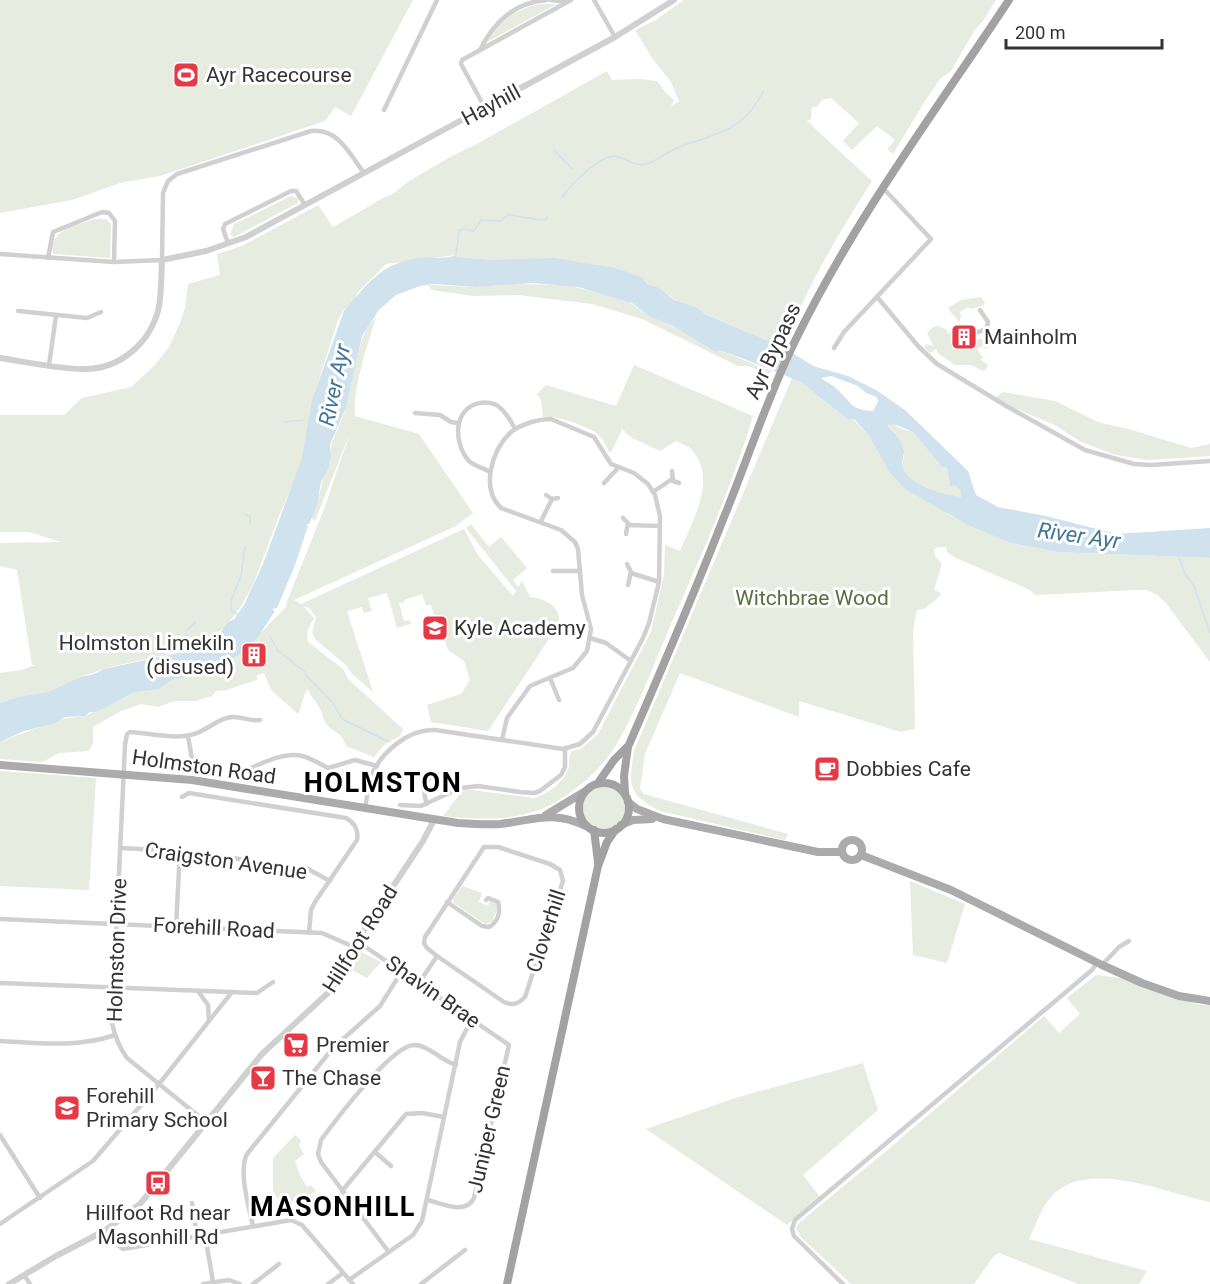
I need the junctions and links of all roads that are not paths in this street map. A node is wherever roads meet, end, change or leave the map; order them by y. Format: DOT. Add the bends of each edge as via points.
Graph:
graph roads {
  1 [pos="437,0"];
  2 [pos="549,0"];
  3 [pos="594,0"];
  4 [pos="674,0"];
  5 [pos="1009,0"];
  6 [pos="569,1"];
  7 [pos="615,37"];
  8 [pos="480,50"];
  9 [pos="485,108"];
  10 [pos="384,110"];
  11 [pos="364,173"];
  12 [pos="883,188"];
  13 [pos="305,205"];
  14 [pos="228,243"];
  15 [pos="0,254"];
  16 [pos="48,258"];
  17 [pos="162,260"];
  18 [pos="114,262"];
  19 [pos="878,298"];
  20 [pos="18,310"];
  21 [pos="980,310"];
  22 [pos="101,312"];
  23 [pos="56,316"];
  24 [pos="969,335"];
  25 [pos="834,348"];
  26 [pos="0,358"];
  27 [pos="49,365"];
  28 [pos="415,413"];
  29 [pos="421,413"];
  30 [pos="421,421"];
  31 [pos="458,423"];
  32 [pos="515,429"];
  33 [pos="1210,461"];
  34 [pos="618,468"];
  35 [pos="672,471"];
  36 [pos="490,472"];
  37 [pos="672,479"];
  38 [pos="604,483"];
  39 [pos="679,483"];
  40 [pos="653,492"];
  41 [pos="546,495"];
  42 [pos="623,518"];
  43 [pos="541,521"];
  44 [pos="628,525"];
  45 [pos="660,526"];
  46 [pos="626,534"];
  47 [pos="627,564"];
  48 [pos="553,571"];
  49 [pos="580,571"];
  50 [pos="631,573"];
  51 [pos="658,582"];
  52 [pos="628,585"];
  53 [pos="590,638"];
  54 [pos="631,661"];
  55 [pos="550,678"];
  56 [pos="555,691"];
  57 [pos="549,693"];
  58 [pos="559,700"];
  59 [pos="260,720"];
  60 [pos="188,736"];
  61 [pos="502,740"];
  62 [pos="628,747"];
  63 [pos="565,748"];
  64 [pos="192,759"];
  65 [pos="0,765"];
  66 [pos="377,766"];
  67 [pos="251,768"];
  68 [pos="122,774"];
  69 [pos="432,774"];
  70 [pos="598,783"];
  71 [pos="263,792"];
  72 [pos="584,792"];
  73 [pos="625,792"];
  74 [pos="182,797"];
  75 [pos="628,802"];
  76 [pos="261,804"];
  77 [pos="427,804"];
  78 [pos="400,805"];
  79 [pos="365,809"];
  80 [pos="544,816"];
  81 [pos="663,819"];
  82 [pos="434,820"];
  83 [pos="619,827"];
  84 [pos="590,828"];
  85 [pos="120,848"];
  86 [pos="180,851"];
  87 [pos="842,852"];
  88 [pos="861,855"];
  89 [pos="598,866"];
  90 [pos="330,881"];
  91 [pos="486,900"];
  92 [pos="447,902"];
  93 [pos="0,919"];
  94 [pos="117,923"];
  95 [pos="176,927"];
  96 [pos="309,933"];
  97 [pos="1130,941"];
  98 [pos="355,944"];
  99 [pos="437,956"];
  100 [pos="1099,964"];
  101 [pos="402,971"];
  102 [pos="273,982"];
  103 [pos="0,983"];
  104 [pos="419,983"];
  105 [pos="114,987"];
  106 [pos="198,991"];
  107 [pos="232,992"];
  108 [pos="1210,1001"];
  109 [pos="472,1019"];
  110 [pos="209,1020"];
  111 [pos="115,1035"];
  112 [pos="0,1041"];
  113 [pos="509,1045"];
  114 [pos="456,1065"];
  115 [pos="159,1084"];
  116 [pos="444,1117"];
  117 [pos="206,1122"];
  118 [pos="0,1136"];
  119 [pos="375,1152"];
  120 [pos="391,1166"];
  121 [pos="342,1191"];
  122 [pos="40,1198"];
  123 [pos="428,1200"];
  124 [pos="192,1203"];
  125 [pos="0,1224"];
  126 [pos="253,1226"];
  127 [pos="106,1230"];
  128 [pos="205,1235"];
  129 [pos="198,1236"];
  130 [pos="465,1250"];
  131 [pos="388,1251"];
  132 [pos="279,1264"];
  133 [pos="343,1273"];
  134 [pos="24,1275"];
  135 [pos="213,1282"];
  136 [pos="351,1282"];
  137 [pos="9,1284"];
  138 [pos="30,1284"];
  139 [pos="203,1284"];
  140 [pos="240,1284"];
  141 [pos="253,1284"];
  142 [pos="328,1284"];
  143 [pos="421,1284"];
  144 [pos="507,1284"];
  145 [pos="843,1284"];
  1 -- 10 [label="street"];
  2 -- 6 [label="street"];
  2 -- 8 [label="street" via="526,4 500,20"];
  3 -- 7 [label="street"];
  4 -- 7 [label="street, Hayhill"];
  5 -- 12 [label="highway, Ayr Bypass"];
  6 -- 8 [label="street"];
  7 -- 9 [label="street, Hayhill"];
  8 -- 9 [label="street" via="461,64"];
  9 -- 11 [label="street, Hayhill"];
  11 -- 13 [label="street, Hayhill"];
  11 -- 17 [label="street" via="337,137 321,130 177,174 168,181 163,193"];
  12 -- 19 [label="street" via="931,239"];
  12 -- 62 [label="highway, Ayr Bypass" via="794,342"];
  13 -- 14 [label="street, Hayhill"];
  13 -- 14 [label="street" via="296,191 281,196 225,224"];
  14 -- 17 [label="street, Hayhill"];
  15 -- 16 [label="street"];
  16 -- 18 [label="street"];
  16 -- 18 [label="street" via="52,232 102,212 115,220"];
  17 -- 18 [label="street"];
  17 -- 27 [label="street" via="158,310 147,335 130,354 98,368"];
  19 -- 25 [label="street" via="844,332"];
  19 -- 33 [label="street" via="937,364 1085,450 1134,464"];
  20 -- 23 [label="street"];
  21 -- 24 [label="street" via="988,326"];
  22 -- 23 [label="street" via="87,318"];
  23 -- 27 [label="street"];
  26 -- 27 [label="street"];
  28 -- 29 [label="street"];
  29 -- 30 [label="street"];
  29 -- 31 [label="street" via="440,415"];
  31 -- 32 [label="street" via="463,411 490,403 507,415"];
  31 -- 36 [label="street" via="468,460"];
  32 -- 34 [label="street" via="544,419 561,422 594,437 611,464"];
  32 -- 36 [label="street" via="504,440"];
  34 -- 38 [label="street"];
  34 -- 40 [label="street" via="640,476"];
  35 -- 37 [label="street"];
  36 -- 43 [label="street" via="491,495 498,505"];
  37 -- 39 [label="street"];
  37 -- 40 [label="street"];
  40 -- 45 [label="street"];
  41 -- 43 [label="street" via="555,499"];
  42 -- 44 [label="street"];
  43 -- 49 [label="street" via="575,542"];
  44 -- 45 [label="street"];
  44 -- 46 [label="street"];
  45 -- 51 [label="street"];
  47 -- 50 [label="street"];
  48 -- 49 [label="street"];
  49 -- 53 [label="street"];
  50 -- 51 [label="street"];
  50 -- 52 [label="street"];
  51 -- 54 [label="street" via="649,623"];
  53 -- 54 [label="street" via="606,643"];
  53 -- 55 [label="street" via="579,662"];
  54 -- 63 [label="street" via="588,739"];
  55 -- 56 [label="street"];
  55 -- 61 [label="street" via="530,686 507,718"];
  56 -- 57 [label="street"];
  56 -- 58 [label="street"];
  59 -- 60 [label="street" via="226,718"];
  60 -- 64 [label="street"];
  60 -- 68 [label="street, Holmston Drive" via="127,734"];
  61 -- 63 [label="street"];
  61 -- 66 [label="street" via="428,729 394,746"];
  62 -- 70 [label="highway, Ayr Bypass"];
  62 -- 73 [label="highway, Ayr Bypass"];
  63 -- 77 [label="street" via="561,775 540,791 460,788"];
  65 -- 68 [label="main road, Holmston Road"];
  66 -- 67 [label="street" via="356,760 328,768 294,755"];
  66 -- 79 [label="street"];
  68 -- 71 [label="main road, Holmston Road"];
  68 -- 85 [label="street, Holmston Drive"];
  69 -- 77 [label="street" via="425,784"];
  70 -- 72 [label="highway"];
  70 -- 73 [label="highway"];
  71 -- 76 [label="street"];
  71 -- 79 [label="main road, Holmston Road"];
  72 -- 80 [label="main road"];
  72 -- 84 [label="highway" via="579,810"];
  73 -- 75 [label="highway"];
  74 -- 76 [label="street, Holmston Road" via="189,793"];
  75 -- 81 [label="main road"];
  75 -- 83 [label="highway" via="628,813"];
  76 -- 90 [label="street, Holmston Road" via="346,818 355,825 357,840"];
  77 -- 78 [label="street"];
  79 -- 82 [label="main road, Holmston Road"];
  80 -- 82 [label="main road, Holmston Road" via="498,824"];
  80 -- 84 [label="main road" via="561,817"];
  81 -- 83 [label="main road" via="633,820"];
  81 -- 87 [label="main road" via="818,852"];
  82 -- 98 [label="street, Hillfoot Road"];
  83 -- 84 [label="highway" via="606,832"];
  83 -- 89 [label="highway" via="607,842"];
  84 -- 89 [label="highway"];
  85 -- 86 [label="street, Craigston Avenue"];
  85 -- 94 [label="street, Holmston Drive"];
  86 -- 90 [label="street, Craigston Avenue" via="306,868"];
  86 -- 95 [label="street"];
  87 -- 88 [label="main road" via="850,860"];
  87 -- 88 [label="main road" via="843,846 854,840 861,846"];
  88 -- 100 [label="main road" via="951,890"];
  89 -- 144 [label="highway"];
  90 -- 96 [label="street" via="311,910"];
  91 -- 92 [label="street" via="493,899 500,906 495,924 489,927"];
  92 -- 99 [label="street, Cloverhill" via="424,942"];
  92 -- 99 [label="street, Cloverhill" via="481,851 489,846 550,864 563,875 525,997 520,1002 509,1005"];
  93 -- 94 [label="street, Forehill Road"];
  94 -- 95 [label="street, Forehill Road"];
  94 -- 105 [label="street, Holmston Drive"];
  95 -- 96 [label="street, Forehill Road"];
  96 -- 98 [label="street, Forehill Road"];
  97 -- 100 [label="street"];
  98 -- 101 [label="street, Shavin Brae"];
  98 -- 117 [label="street, Hillfoot Road" via="324,999 262,1054"];
  99 -- 104 [label="street"];
  100 -- 108 [label="main road" via="1179,996"];
  100 -- 145 [label="street" via="795,1220 794,1236"];
  101 -- 104 [label="street, Shavin Brae"];
  101 -- 126 [label="street" via="380,1006 333,1048 247,1154 244,1173"];
  102 -- 107 [label="street" via="257,993"];
  103 -- 105 [label="street"];
  104 -- 109 [label="street, Shavin Brae"];
  105 -- 106 [label="street"];
  105 -- 111 [label="street, Holmston Drive"];
  106 -- 107 [label="street"];
  106 -- 110 [label="street" via="210,1008"];
  107 -- 110 [label="street"];
  109 -- 113 [label="street, Shavin Brae"];
  109 -- 114 [label="street" via="463,1035"];
  110 -- 115 [label="street"];
  111 -- 112 [label="street" via="75,1044"];
  111 -- 115 [label="street, Holmston Drive" via="127,1058"];
  113 -- 123 [label="street, Juniper Green" via="471,1204 459,1208"];
  114 -- 116 [label="street"];
  114 -- 121 [label="street" via="422,1047 407,1047 358,1092 318,1147 321,1162"];
  115 -- 117 [label="street, Holmston Drive"];
  115 -- 122 [label="street" via="93,1161"];
  116 -- 119 [label="street" via="406,1114"];
  116 -- 123 [label="street"];
  117 -- 127 [label="street, Hillfoot Road" via="140,1204"];
  118 -- 122 [label="street"];
  119 -- 120 [label="street"];
  119 -- 121 [label="street"];
  121 -- 131 [label="street"];
  122 -- 125 [label="street"];
  123 -- 131 [label="street" via="419,1228"];
  124 -- 129 [label="street"];
  126 -- 128 [label="street"];
  126 -- 133 [label="street" via="291,1220 302,1225"];
  127 -- 129 [label="street" via="123,1249"];
  127 -- 134 [label="street, Hillfoot Road"];
  128 -- 129 [label="street"];
  128 -- 135 [label="street"];
  130 -- 143 [label="street"];
  131 -- 136 [label="street"];
  132 -- 141 [label="street"];
  133 -- 136 [label="street"];
  133 -- 142 [label="street"];
  134 -- 137 [label="street, Hillfoot Road"];
  134 -- 138 [label="street"];
  135 -- 139 [label="street"];
  135 -- 140 [label="street" via="229,1280"];
}
